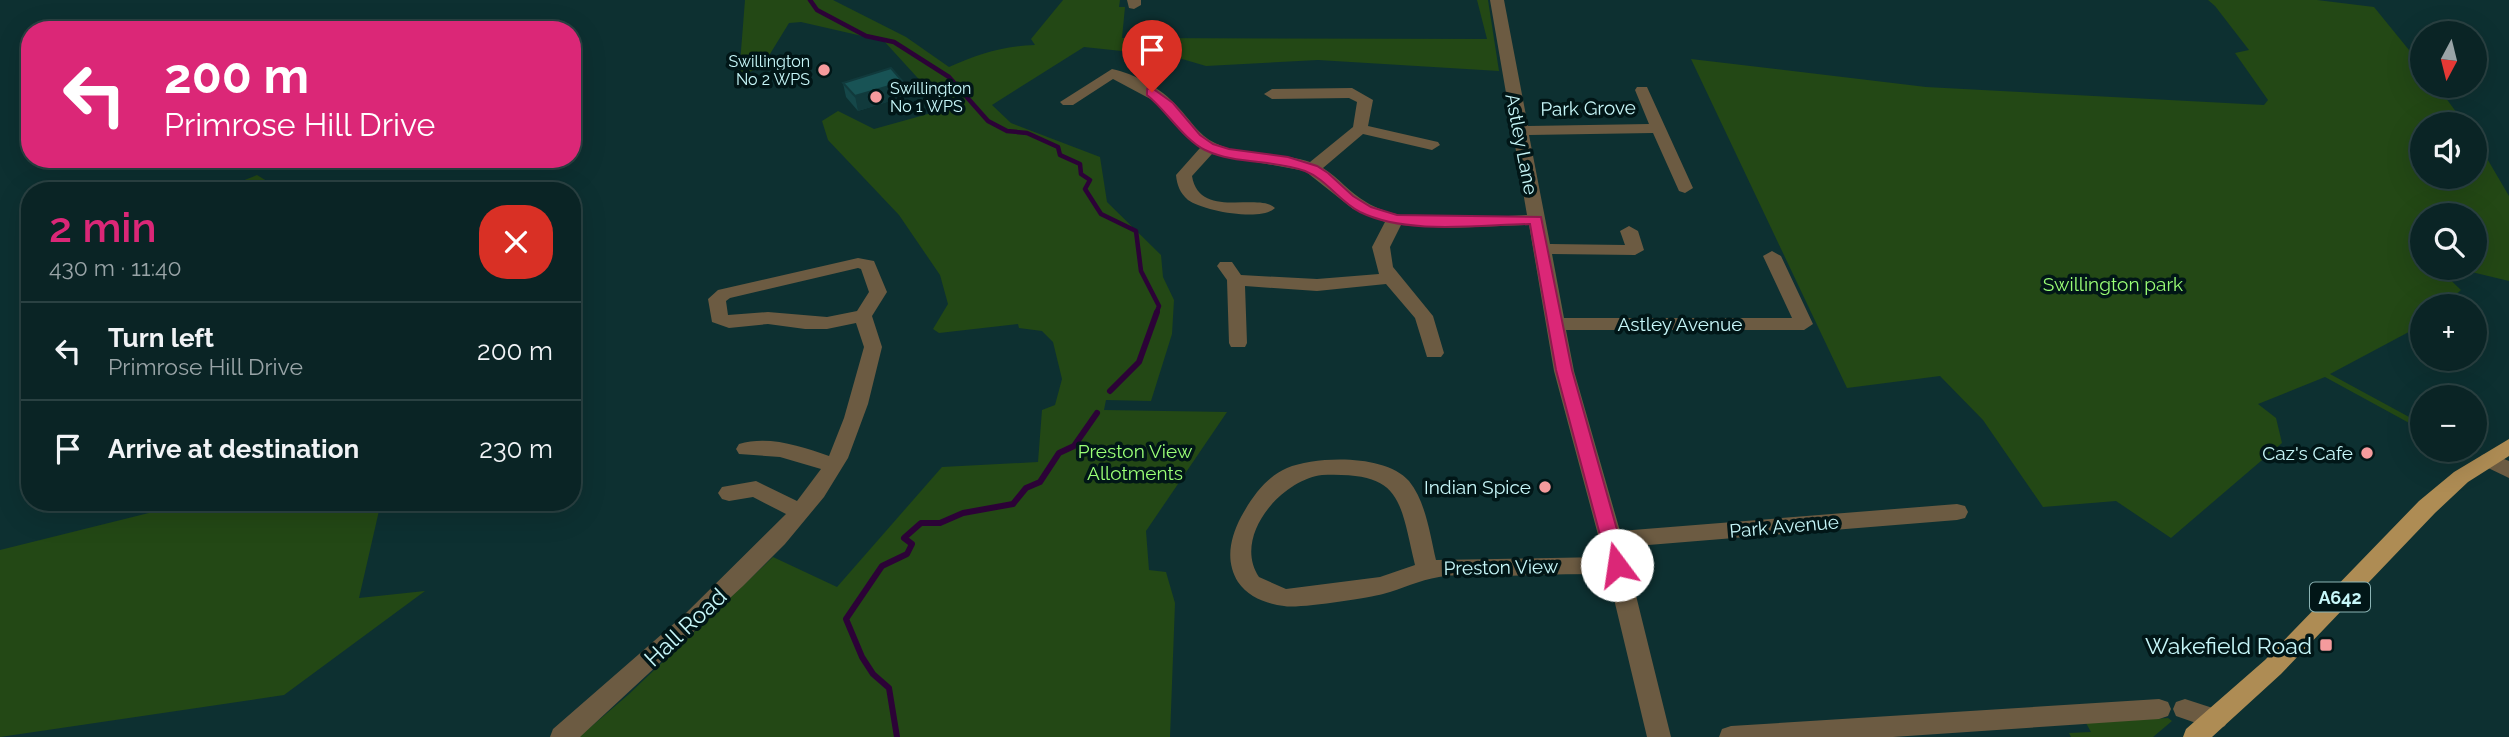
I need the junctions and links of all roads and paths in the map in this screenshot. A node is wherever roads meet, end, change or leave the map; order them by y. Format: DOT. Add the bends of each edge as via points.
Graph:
graph roads {
  1 [pos="1497,0"];
  2 [pos="1642,90"];
  3 [pos="1383,93"];
  4 [pos="1272,94"];
  5 [pos="1364,97"];
  6 [pos="1068,102"];
  7 [pos="1658,128"];
  8 [pos="1360,130"];
  9 [pos="1519,131"];
  10 [pos="1432,145"];
  11 [pos="1209,147"];
  12 [pos="1312,169"];
  13 [pos="1685,188"];
  14 [pos="1267,208"];
  15 [pos="1395,219"];
  16 [pos="1536,220"];
  17 [pos="1629,231"];
  18 [pos="1542,249"];
  19 [pos="1772,256"];
  20 [pos="1390,278"];
  21 [pos="863,316"];
  22 [pos="1556,324"];
  23 [pos="1238,343"];
  24 [pos="1434,352"];
  25 [pos="2509,446"];
  26 [pos="746,449"];
  27 [pos="2499,465"];
  28 [pos="834,466"];
  29 [pos="729,493"];
  30 [pos="800,510"];
  31 [pos="1956,512"];
  32 [pos="1611,540"];
  33 [pos="1617,565"];
  34 [pos="1427,570"];
  35 [pos="2159,709"];
  36 [pos="2185,709"];
  37 [pos="2216,719"];
  38 [pos="562,737"];
  39 [pos="1659,737"];
  40 [pos="1731,737"];
  41 [pos="2195,737"];
  1 -- 9 [label="street, Astley Lane"];
  2 -- 7 [label="street, Park Grove"];
  3 -- 5 [label="street"];
  4 -- 5 [label="street" via="1352,93"];
  5 -- 8 [label="street"];
  6 -- 11 [label="street" via="1115,71 1152,92"];
  7 -- 9 [label="street, Park Grove"];
  7 -- 13 [label="street, Park Grove"];
  8 -- 10 [label="street"];
  8 -- 12 [label="street"];
  9 -- 16 [label="street, Astley Lane"];
  11 -- 12 [label="street"];
  11 -- 14 [label="street" via="1184,175 1186,189 1225,208"];
  12 -- 15 [label="street" via="1348,199"];
  15 -- 16 [label="street"];
  15 -- 20 [label="street" via="1381,247"];
  16 -- 18 [label="street, Astley Lane"];
  17 -- 18 [label="street" via="1635,250"];
  18 -- 22 [label="street, Astley Lane"];
  19 -- 22 [label="street, Astley Avenue" via="1804,324"];
  20 -- 23 [label="street" via="1317,285 1231,273"];
  20 -- 24 [label="street" via="1424,316"];
  21 -- 21 [label="street" via="878,292 870,267 862,263 724,294 716,302 719,318 729,322 768,317 827,323"];
  21 -- 28 [label="street, Hall Road" via="873,347"];
  22 -- 32 [label="street, Astley Lane" via="1564,370"];
  25 -- 27 [label="main road, A642"];
  26 -- 28 [label="street" via="775,447"];
  27 -- 37 [label="main road, A642" via="2461,477 2427,506 2273,667"];
  28 -- 30 [label="street, Hall Road"];
  29 -- 30 [label="street" via="756,489"];
  30 -- 38 [label="street, Hall Road" via="702,612"];
  31 -- 32 [label="street, Park Avenue"];
  32 -- 33 [label="street, Astley Lane"];
  33 -- 34 [label="street, Preston View"];
  33 -- 39 [label="street, Astley Lane"];
  34 -- 34 [label="street, Preston View" via="1381,586 1286,598 1250,582 1241,554 1249,523 1275,485 1300,471 1341,467 1377,472 1398,483 1405,492"];
  35 -- 40 [label="street"];
  36 -- 37 [label="street"];
  37 -- 41 [label="main road, A642"];
}
